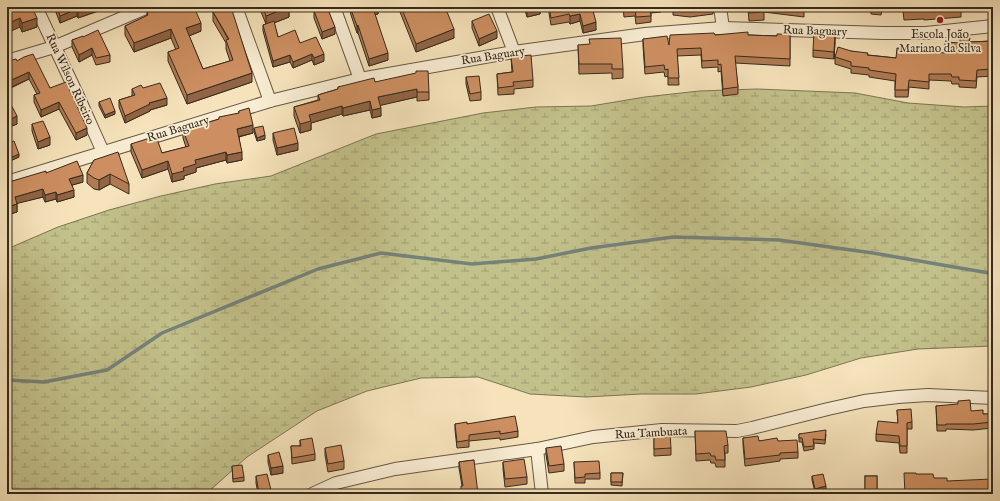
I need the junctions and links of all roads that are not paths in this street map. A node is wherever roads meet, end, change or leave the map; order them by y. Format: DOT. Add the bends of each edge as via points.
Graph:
graph roads {
  1 [pos="36,7"];
  2 [pos="148,7"];
  3 [pos="236,7"];
  4 [pos="334,7"];
  5 [pos="496,7"];
  6 [pos="720,7"];
  7 [pos="993,26"];
  8 [pos="723,28"];
  9 [pos="54,46"];
  10 [pos="514,52"];
  11 [pos="7,61"];
  12 [pos="360,79"];
  13 [pos="270,101"];
  14 [pos="103,152"];
  15 [pos="7,182"];
  16 [pos="993,398"];
  17 [pos="537,449"];
  18 [pos="312,494"];
  19 [pos="542,494"];
  1 -- 9 [label="street, Rua Wilson Ribeiro"];
  2 -- 9 [label="street"];
  3 -- 13 [label="street"];
  4 -- 12 [label="street"];
  5 -- 10 [label="street"];
  6 -- 8 [label="street"];
  7 -- 8 [label="street, Rua Baguary" via="926,33"];
  8 -- 10 [label="street, Rua Baguary" via="645,34"];
  9 -- 11 [label="street"];
  9 -- 14 [label="street, Rua Wilson Ribeiro"];
  10 -- 12 [label="street, Rua Baguary"];
  12 -- 13 [label="street, Rua Baguary"];
  13 -- 14 [label="street, Rua Baguary"];
  14 -- 15 [label="street, Rua Baguary"];
  16 -- 17 [label="street, Rua Tambuata" via="928,395 898,397 864,401 737,431 662,430 627,433 593,437"];
  17 -- 18 [label="street, Rua Tambuata" via="395,469 336,483"];
  17 -- 19 [label="street"];
}
